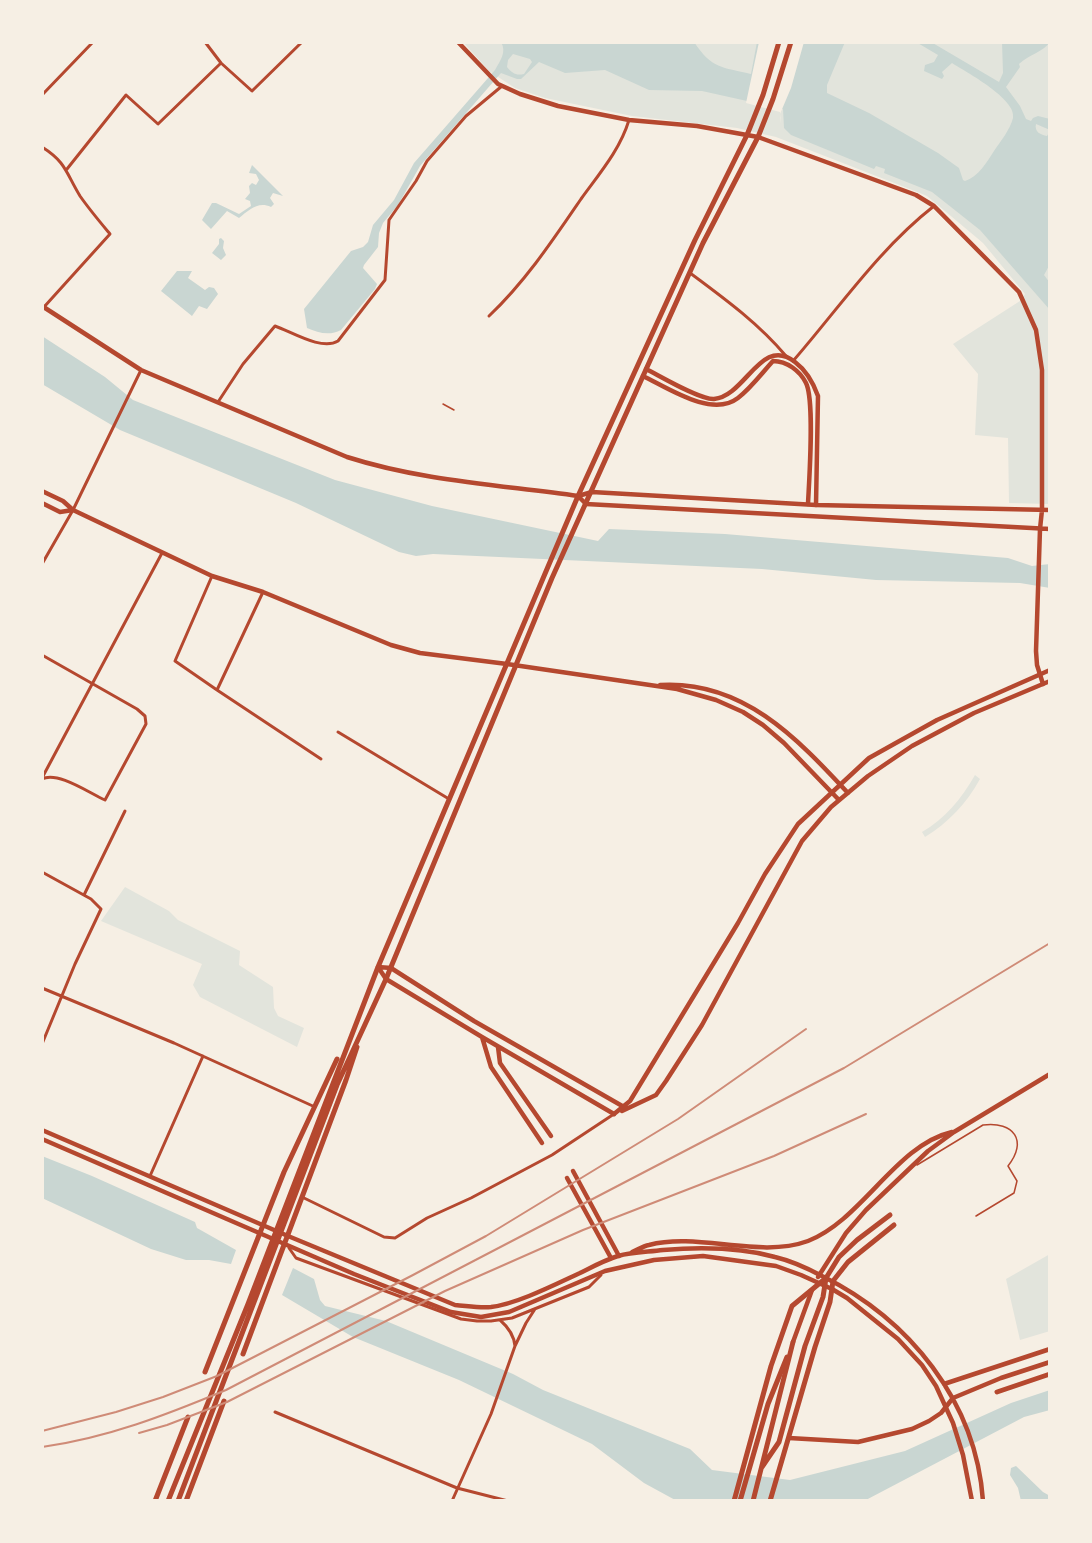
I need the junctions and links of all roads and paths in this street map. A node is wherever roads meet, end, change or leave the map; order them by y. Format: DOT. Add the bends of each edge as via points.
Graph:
graph roads {
  1 [pos="93,42"];
  2 [pos="205,42"];
  3 [pos="302,42"];
  4 [pos="458,42"];
  5 [pos="779,42"];
  6 [pos="791,42"];
  7 [pos="221,63"];
  8 [pos="500,85"];
  9 [pos="42,95"];
  10 [pos="629,120"];
  11 [pos="747,135"];
  12 [pos="758,137"];
  13 [pos="42,147"];
  14 [pos="67,169"];
  15 [pos="934,206"];
  16 [pos="690,273"];
  17 [pos="43,307"];
  18 [pos="489,316"];
  19 [pos="786,356"];
  20 [pos="793,361"];
  21 [pos="646,369"];
  22 [pos="141,370"];
  23 [pos="643,376"];
  24 [pos="218,402"];
  25 [pos="443,404"];
  26 [pos="453,410"];
  27 [pos="42,491"];
  28 [pos="592,492"];
  29 [pos="578,497"];
  30 [pos="42,502"];
  31 [pos="586,504"];
  32 [pos="808,504"];
  33 [pos="816,505"];
  34 [pos="73,510"];
  35 [pos="1042,510"];
  36 [pos="1050,510"];
  37 [pos="1041,529"];
  38 [pos="1050,529"];
  39 [pos="162,553"];
  40 [pos="42,564"];
  41 [pos="212,576"];
  42 [pos="263,592"];
  43 [pos="42,655"];
  44 [pos="507,664"];
  45 [pos="516,666"];
  46 [pos="1050,670"];
  47 [pos="1040,674"];
  48 [pos="1050,681"];
  49 [pos="1043,684"];
  50 [pos="92,685"];
  51 [pos="651,685"];
  52 [pos="217,690"];
  53 [pos="338,732"];
  54 [pos="321,759"];
  55 [pos="42,779"];
  56 [pos="839,784"];
  57 [pos="831,791"];
  58 [pos="848,793"];
  59 [pos="450,799"];
  60 [pos="839,800"];
  61 [pos="125,811"];
  62 [pos="42,872"];
  63 [pos="84,895"];
  64 [pos="378,967"];
  65 [pos="391,968"];
  66 [pos="386,979"];
  67 [pos="42,988"];
  68 [pos="61,997"];
  69 [pos="358,1014"];
  70 [pos="364,1025"];
  71 [pos="482,1037"];
  72 [pos="42,1044"];
  73 [pos="498,1047"];
  74 [pos="202,1056"];
  75 [pos="1050,1074"];
  76 [pos="1050,1079"];
  77 [pos="1039,1082"];
  78 [pos="335,1083"];
  79 [pos="315,1107"];
  80 [pos="624,1107"];
  81 [pos="614,1114"];
  82 [pos="42,1130"];
  83 [pos="954,1132"];
  84 [pos="550,1136"];
  85 [pos="42,1139"];
  86 [pos="542,1143"];
  87 [pos="908,1170"];
  88 [pos="573,1171"];
  89 [pos="150,1178"];
  90 [pos="567,1179"];
  91 [pos="302,1197"];
  92 [pos="890,1215"];
  93 [pos="976,1216"];
  94 [pos="263,1225"];
  95 [pos="894,1226"];
  96 [pos="288,1236"];
  97 [pos="289,1248"];
  98 [pos="626,1255"];
  99 [pos="619,1256"];
  100 [pos="611,1258"];
  101 [pos="605,1271"];
  102 [pos="826,1278"];
  103 [pos="833,1281"];
  104 [pos="825,1286"];
  105 [pos="832,1288"];
  106 [pos="536,1308"];
  107 [pos="500,1320"];
  108 [pos="793,1342"];
  109 [pos="515,1346"];
  110 [pos="1050,1349"];
  111 [pos="243,1354"];
  112 [pos="1050,1362"];
  113 [pos="205,1372"];
  114 [pos="1050,1374"];
  115 [pos="945,1383"];
  116 [pos="936,1386"];
  117 [pos="997,1392"];
  118 [pos="953,1398"];
  119 [pos="224,1401"];
  120 [pos="946,1406"];
  121 [pos="275,1413"];
  122 [pos="188,1416"];
  123 [pos="789,1438"];
  124 [pos="748,1464"];
  125 [pos="762,1467"];
  126 [pos="457,1488"];
  127 [pos="155,1501"];
  128 [pos="168,1501"];
  129 [pos="178,1501"];
  130 [pos="186,1501"];
  131 [pos="452,1501"];
  132 [pos="508,1501"];
  133 [pos="734,1501"];
  134 [pos="740,1501"];
  135 [pos="753,1501"];
  136 [pos="770,1501"];
  137 [pos="972,1501"];
  138 [pos="983,1501"];
  1 -- 9 [label="street"];
  2 -- 7 [label="street"];
  3 -- 7 [label="street" via="252,91"];
  4 -- 8 [label="main road"];
  5 -- 11 [label="main road"];
  6 -- 12 [label="main road"];
  7 -- 14 [label="street" via="158,124 126,95"];
  8 -- 10 [label="main road" via="558,106"];
  8 -- 24 [label="street" via="466,116 427,161 390,220 385,280 338,341 332,345 316,343 275,326"];
  10 -- 11 [label="main road"];
  10 -- 18 [label="street" via="614,154 508,298"];
  11 -- 12 [label="main road"];
  11 -- 29 [label="main road"];
  12 -- 15 [label="main road" via="916,195"];
  12 -- 16 [label="main road"];
  13 -- 14 [label="street"];
  14 -- 17 [label="street" via="81,198 110,234"];
  15 -- 20 [label="street" via="882,255"];
  15 -- 35 [label="main road" via="1019,292 1036,330 1042,370"];
  16 -- 19 [label="street" via="746,315"];
  16 -- 21 [label="main road"];
  17 -- 22 [label="main road"];
  19 -- 20 [label="main road"];
  19 -- 21 [label="main road" via="775,355 765,360 740,385 713,399"];
  20 -- 33 [label="main road" via="813,381 818,396"];
  21 -- 23 [label="main road"];
  22 -- 24 [label="main road"];
  22 -- 34 [label="street"];
  23 -- 28 [label="main road"];
  23 -- 32 [label="main road" via="712,406 736,399 773,361 782,361 795,369 806,384 810,401"];
  24 -- 29 [label="main road" via="376,467"];
  25 -- 26 [label="lane"];
  27 -- 34 [label="main road"];
  28 -- 29 [label="main road"];
  28 -- 31 [label="main road"];
  28 -- 32 [label="main road"];
  29 -- 31 [label="main road"];
  29 -- 44 [label="main road"];
  30 -- 34 [label="main road" via="60,512"];
  31 -- 37 [label="main road"];
  31 -- 45 [label="main road"];
  32 -- 33 [label="main road"];
  33 -- 35 [label="main road"];
  34 -- 39 [label="main road"];
  34 -- 40 [label="street"];
  35 -- 36 [label="main road"];
  35 -- 37 [label="main road"];
  37 -- 38 [label="main road"];
  37 -- 47 [label="main road" via="1036,651"];
  39 -- 41 [label="main road"];
  39 -- 50 [label="street"];
  41 -- 42 [label="main road"];
  41 -- 52 [label="street" via="175,661"];
  42 -- 44 [label="main road" via="391,645 420,653"];
  42 -- 52 [label="street"];
  43 -- 50 [label="street"];
  44 -- 45 [label="main road"];
  44 -- 59 [label="main road"];
  45 -- 51 [label="main road"];
  45 -- 65 [label="main road"];
  46 -- 47 [label="main road"];
  47 -- 49 [label="main road"];
  47 -- 56 [label="main road" via="897,741 869,758"];
  48 -- 49 [label="main road"];
  49 -- 58 [label="main road" via="974,713 912,746"];
  50 -- 55 [label="street"];
  50 -- 55 [label="street" via="145,716 139,739 105,800 57,777"];
  51 -- 56 [label="main road" via="717,691 748,704 770,717"];
  51 -- 57 [label="main road" via="716,700 743,712 783,743"];
  52 -- 54 [label="street"];
  53 -- 59 [label="street"];
  56 -- 57 [label="main road"];
  56 -- 58 [label="main road"];
  57 -- 60 [label="main road"];
  57 -- 80 [label="main road" via="798,824 765,874"];
  58 -- 60 [label="main road"];
  59 -- 64 [label="main road"];
  60 -- 81 [label="main road" via="802,841 702,1025 656,1095"];
  61 -- 63 [label="street"];
  62 -- 63 [label="street"];
  63 -- 68 [label="street" via="101,909"];
  64 -- 65 [label="main road"];
  64 -- 66 [label="main road"];
  64 -- 69 [label="main road"];
  65 -- 66 [label="main road"];
  65 -- 80 [label="main road"];
  66 -- 70 [label="main road"];
  66 -- 71 [label="main road"];
  67 -- 68 [label="street"];
  68 -- 72 [label="street"];
  68 -- 74 [label="street"];
  69 -- 78 [label="main road"];
  69 -- 79 [label="main road"];
  70 -- 78 [label="main road"];
  70 -- 91 [label="main road"];
  71 -- 73 [label="main road"];
  71 -- 86 [label="main road" via="491,1067"];
  73 -- 81 [label="main road"];
  73 -- 84 [label="main road" via="500,1063"];
  74 -- 79 [label="street"];
  74 -- 89 [label="street"];
  75 -- 77 [label="main road"];
  76 -- 77 [label="main road"];
  77 -- 83 [label="main road"];
  78 -- 128 [label="main road"];
  78 -- 129 [label="main road"];
  79 -- 94 [label="main road"];
  80 -- 81 [label="main road"];
  81 -- 91 [label="street" via="552,1155 395,1238 384,1237"];
  82 -- 89 [label="main road"];
  83 -- 87 [label="main road"];
  83 -- 98 [label="main road" via="941,1135 916,1151 838,1224 806,1241 769,1247 678,1242 649,1245"];
  85 -- 101 [label="main road" via="451,1312 480,1317 508,1312"];
  87 -- 93 [label="lane" via="983,1125 1008,1129 1016,1136 1019,1147 1008,1166 1017,1181 1014,1193"];
  87 -- 108 [label="main road" via="866,1210 825,1264"];
  88 -- 99 [label="main road"];
  89 -- 94 [label="main road"];
  90 -- 100 [label="main road"];
  91 -- 96 [label="main road"];
  92 -- 102 [label="main road" via="839,1257"];
  94 -- 96 [label="main road"];
  94 -- 113 [label="main road"];
  95 -- 103 [label="main road" via="848,1262"];
  96 -- 100 [label="main road" via="455,1305 473,1307 514,1300"];
  96 -- 111 [label="main road"];
  97 -- 107 [label="street" via="296,1258 450,1316"];
  98 -- 99 [label="main road"];
  98 -- 102 [label="main road" via="703,1248 753,1252 799,1265"];
  99 -- 100 [label="main road"];
  101 -- 104 [label="main road" via="654,1260 703,1256 776,1266"];
  101 -- 106 [label="street" via="589,1287"];
  102 -- 103 [label="main road"];
  102 -- 104 [label="main road"];
  102 -- 124 [label="main road" via="792,1306 771,1366"];
  103 -- 105 [label="main road"];
  103 -- 115 [label="main road" via="904,1333"];
  104 -- 105 [label="main road"];
  104 -- 125 [label="main road" via="779,1442"];
  105 -- 116 [label="main road" via="898,1339"];
  105 -- 123 [label="main road"];
  106 -- 107 [label="street"];
  106 -- 109 [label="street"];
  107 -- 109 [label="street" via="508,1327"];
  108 -- 124 [label="main road"];
  108 -- 125 [label="main road"];
  109 -- 126 [label="street" via="491,1414"];
  110 -- 115 [label="main road"];
  112 -- 118 [label="main road"];
  114 -- 117 [label="main road"];
  115 -- 116 [label="main road"];
  115 -- 118 [label="main road"];
  116 -- 120 [label="main road"];
  118 -- 120 [label="main road"];
  118 -- 138 [label="main road" via="974,1448"];
  119 -- 130 [label="main road"];
  120 -- 123 [label="main road" via="912,1429 858,1442"];
  120 -- 137 [label="main road" via="963,1455"];
  121 -- 126 [label="street"];
  122 -- 127 [label="main road"];
  123 -- 136 [label="main road"];
  124 -- 133 [label="main road"];
  124 -- 134 [label="main road"];
  125 -- 135 [label="main road"];
  126 -- 131 [label="street"];
  126 -- 132 [label="street"];
}
